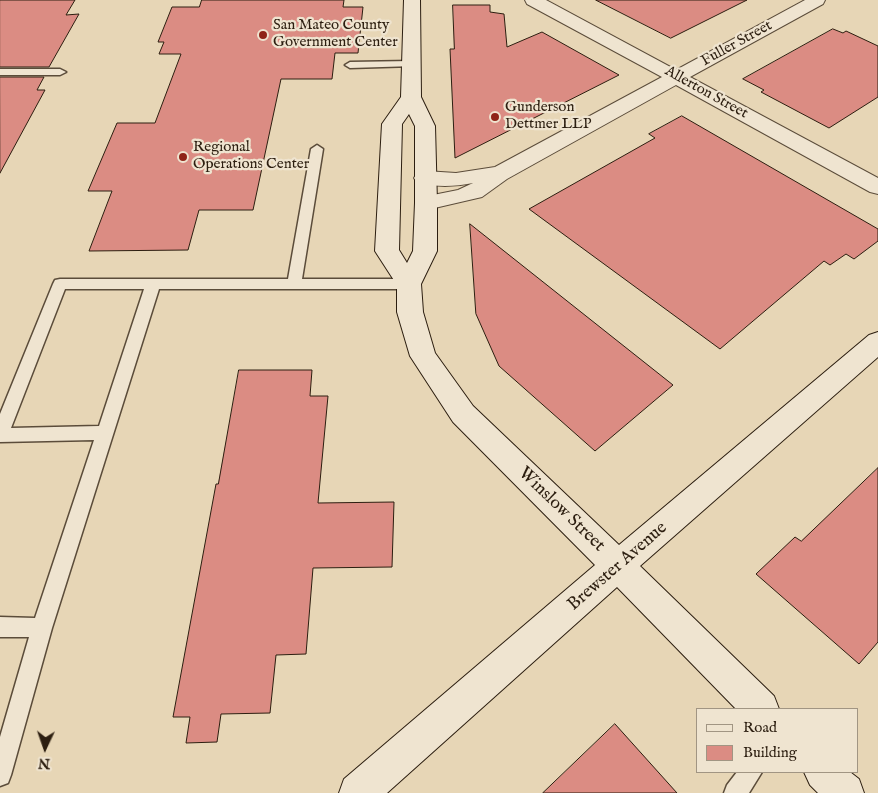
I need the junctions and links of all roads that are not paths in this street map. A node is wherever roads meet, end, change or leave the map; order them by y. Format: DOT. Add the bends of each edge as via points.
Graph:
graph roads {
  1 [pos="412,0"];
  2 [pos="533,0"];
  3 [pos="817,0"];
  4 [pos="411,64"];
  5 [pos="350,65"];
  6 [pos="0,72"];
  7 [pos="60,72"];
  8 [pos="678,77"];
  9 [pos="411,97"];
  10 [pos="317,149"];
  11 [pos="499,174"];
  12 [pos="425,178"];
  13 [pos="878,187"];
  14 [pos="426,203"];
  15 [pos="153,284"];
  16 [pos="294,284"];
  17 [pos="409,284"];
  18 [pos="878,342"];
  19 [pos="8,394"];
  20 [pos="105,433"];
  21 [pos="0,435"];
  22 [pos="619,567"];
  23 [pos="0,627"];
  24 [pos="42,628"];
  25 [pos="760,708"];
  26 [pos="750,773"];
  27 [pos="824,773"];
  28 [pos="0,775"];
  29 [pos="358,793"];
  30 [pos="735,793"];
  31 [pos="845,793"];
  1 -- 4 [label="street, Winslow Street"];
  2 -- 8 [label="street, Allerton Street"];
  3 -- 8 [label="street, Fuller Street"];
  4 -- 5 [label="lane"];
  4 -- 9 [label="street, Winslow Street"];
  6 -- 7 [label="lane"];
  8 -- 11 [label="street, Fuller Street"];
  8 -- 13 [label="street, Allerton Street"];
  9 -- 12 [label="street, Winslow Street" via="425,126"];
  9 -- 17 [label="street" via="392,124 387,251"];
  10 -- 16 [label="lane"];
  11 -- 12 [label="street, Fuller Street" via="456,180"];
  11 -- 14 [label="street, Fuller Street" via="490,184 474,193"];
  12 -- 14 [label="street, Winslow Street"];
  14 -- 17 [label="street, Winslow Street" via="425,251"];
  15 -- 16 [label="lane"];
  15 -- 19 [label="lane" via="60,284"];
  15 -- 20 [label="lane"];
  16 -- 17 [label="lane"];
  17 -- 22 [label="street, Winslow Street" via="410,312 423,356 462,414"];
  18 -- 22 [label="street, Brewster Avenue"];
  19 -- 21 [label="lane"];
  20 -- 21 [label="lane"];
  20 -- 24 [label="lane"];
  22 -- 25 [label="street, Winslow Street"];
  22 -- 29 [label="street, Brewster Avenue"];
  23 -- 24 [label="lane"];
  24 -- 28 [label="lane"];
  26 -- 30 [label="lane"];
  27 -- 31 [label="street"];
}
